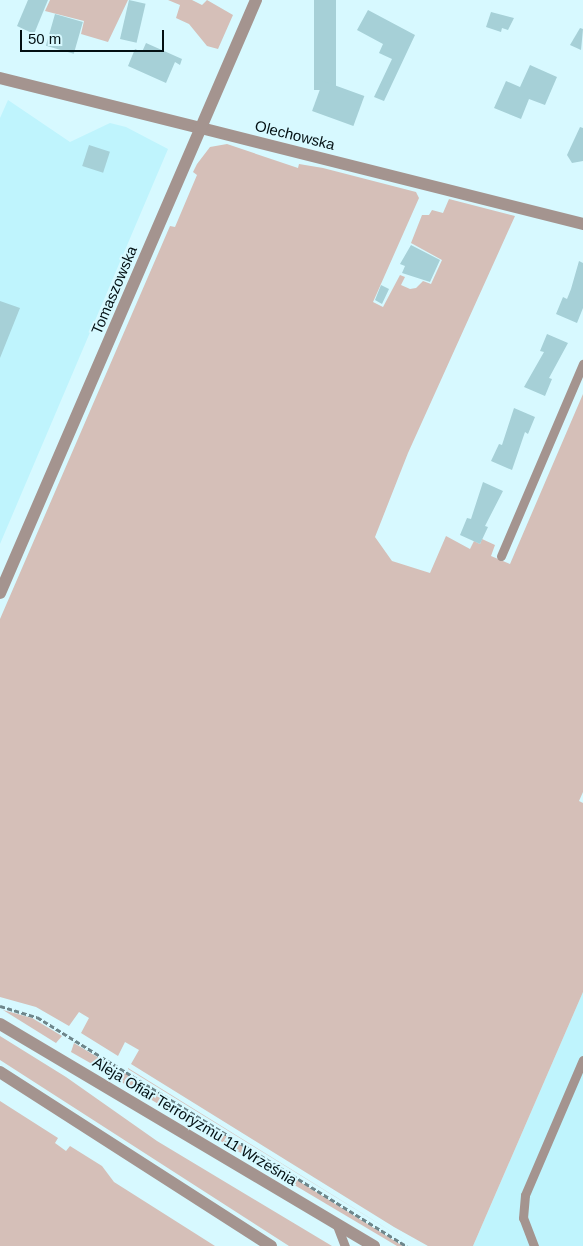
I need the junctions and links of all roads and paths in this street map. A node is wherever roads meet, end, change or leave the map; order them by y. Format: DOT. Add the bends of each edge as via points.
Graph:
graph roads {
  1 [pos="256,0"];
  2 [pos="0,78"];
  3 [pos="201,128"];
  4 [pos="583,224"];
  5 [pos="583,364"];
  6 [pos="502,556"];
  7 [pos="0,593"];
  8 [pos="0,1006"];
  9 [pos="0,1024"];
  10 [pos="583,1060"];
  11 [pos="0,1072"];
  12 [pos="335,1222"];
  13 [pos="270,1246"];
  14 [pos="346,1246"];
  15 [pos="374,1246"];
  16 [pos="408,1246"];
  17 [pos="534,1246"];
  1 -- 3 [label="street, Tomaszowska"];
  2 -- 3 [label="street, Olechowska"];
  3 -- 4 [label="street, Olechowska"];
  3 -- 7 [label="street, Tomaszowska"];
  5 -- 6 [label="lane"];
  8 -- 16 [label="path" via="37,1017"];
  9 -- 12 [label="street, Aleja Ofiar Terroryzmu 11 Września"];
  10 -- 17 [label="lane" via="525,1195 523,1218"];
  11 -- 13 [label="street"];
  12 -- 14 [label="lane"];
  12 -- 15 [label="street, Aleja Ofiar Terroryzmu 11 Września"];
}
